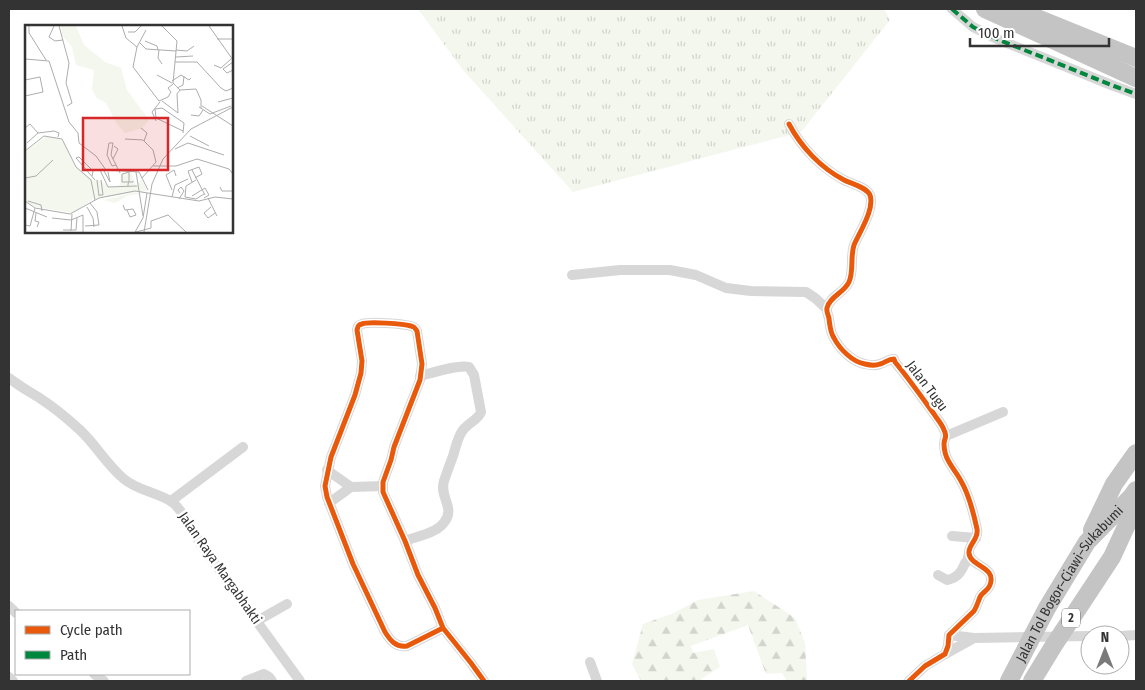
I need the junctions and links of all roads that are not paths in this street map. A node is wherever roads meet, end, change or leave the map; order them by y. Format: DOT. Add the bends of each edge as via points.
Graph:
graph roads {
  1 [pos="952,9"];
  2 [pos="985,9"];
  3 [pos="1015,9"];
  4 [pos="1136,58"];
  5 [pos="1136,78"];
  6 [pos="1136,94"];
  7 [pos="789,124"];
  8 [pos="572,275"];
  9 [pos="827,309"];
  10 [pos="420,376"];
  11 [pos="9,378"];
  12 [pos="1003,412"];
  13 [pos="946,436"];
  14 [pos="243,447"];
  15 [pos="1136,453"];
  16 [pos="327,470"];
  17 [pos="383,486"];
  18 [pos="351,487"];
  19 [pos="1136,490"];
  20 [pos="171,501"];
  21 [pos="329,503"];
  22 [pos="1136,505"];
  23 [pos="1136,528"];
  24 [pos="952,536"];
  25 [pos="976,538"];
  26 [pos="405,541"];
  27 [pos="1086,542"];
  28 [pos="969,553"];
  29 [pos="1112,557"];
  30 [pos="938,575"];
  31 [pos="288,604"];
  32 [pos="257,621"];
  33 [pos="443,628"];
  34 [pos="949,635"];
  35 [pos="1080,636"];
  36 [pos="974,638"];
  37 [pos="944,654"];
  38 [pos="590,662"];
  39 [pos="9,677"];
  40 [pos="14,681"];
  41 [pos="246,681"];
  42 [pos="272,681"];
  43 [pos="300,681"];
  44 [pos="484,681"];
  45 [pos="597,681"];
  46 [pos="910,681"];
  47 [pos="1008,681"];
  48 [pos="1032,681"];
  1 -- 6 [label="street" via="973,27 997,39"];
  2 -- 5 [label="highway"];
  3 -- 4 [label="highway"];
  7 -- 9 [label="street" via="805,148 829,170 868,192 871,200 868,215 853,247 851,278 847,286 832,298"];
  8 -- 9 [label="street" via="620,270 670,270 696,275 726,288 806,292"];
  9 -- 13 [label="street, Jalan Tugu" via="834,338 844,351 866,365 894,359 938,419"];
  10 -- 16 [label="street" via="422,364 418,332 414,327 359,325 361,373"];
  10 -- 17 [label="street"];
  10 -- 26 [label="street" via="467,366 474,376 481,412 462,431 448,470 443,489 449,513 445,522 433,531"];
  11 -- 20 [label="street, Jalan Raya Margabhakti" via="61,413 92,441 129,484"];
  12 -- 13 [label="street"];
  13 -- 25 [label="street, Jalan Tugu" via="945,452 965,489 977,529"];
  14 -- 20 [label="street"];
  15 -- 27 [label="highway" via="1114,484"];
  16 -- 18 [label="street"];
  16 -- 21 [label="street" via="325,486"];
  17 -- 18 [label="street"];
  17 -- 26 [label="street"];
  18 -- 21 [label="street"];
  19 -- 27 [label="highway, Jalan Tol Bogor–Ciawi–Sukabumi / 2"];
  20 -- 32 [label="street, Jalan Raya Margabhakti"];
  21 -- 33 [label="street" via="353,564 390,639 398,646 407,646"];
  22 -- 29 [label="highway, Jalan Tol Bogor–Ciawi–Sukabumi / 2"];
  23 -- 29 [label="highway"];
  24 -- 25 [label="street"];
  25 -- 28 [label="street"];
  26 -- 33 [label="street"];
  27 -- 47 [label="highway, Jalan Tol Bogor–Ciawi–Sukabumi / 2"];
  28 -- 30 [label="street" via="967,562 954,579"];
  28 -- 34 [label="street" via="972,560 988,571 990,584 974,611"];
  29 -- 48 [label="highway, Jalan Tol Bogor–Ciawi–Sukabumi / 2"];
  31 -- 32 [label="street"];
  32 -- 43 [label="street, Jalan Raya Margabhakti"];
  33 -- 44 [label="street"];
  34 -- 36 [label="street"];
  34 -- 37 [label="street"];
  35 -- 36 [label="street"];
  36 -- 37 [label="street"];
  37 -- 46 [label="street"];
  38 -- 45 [label="street"];
  39 -- 40 [label="street"];
  41 -- 42 [label="street" via="264,674"];
}
